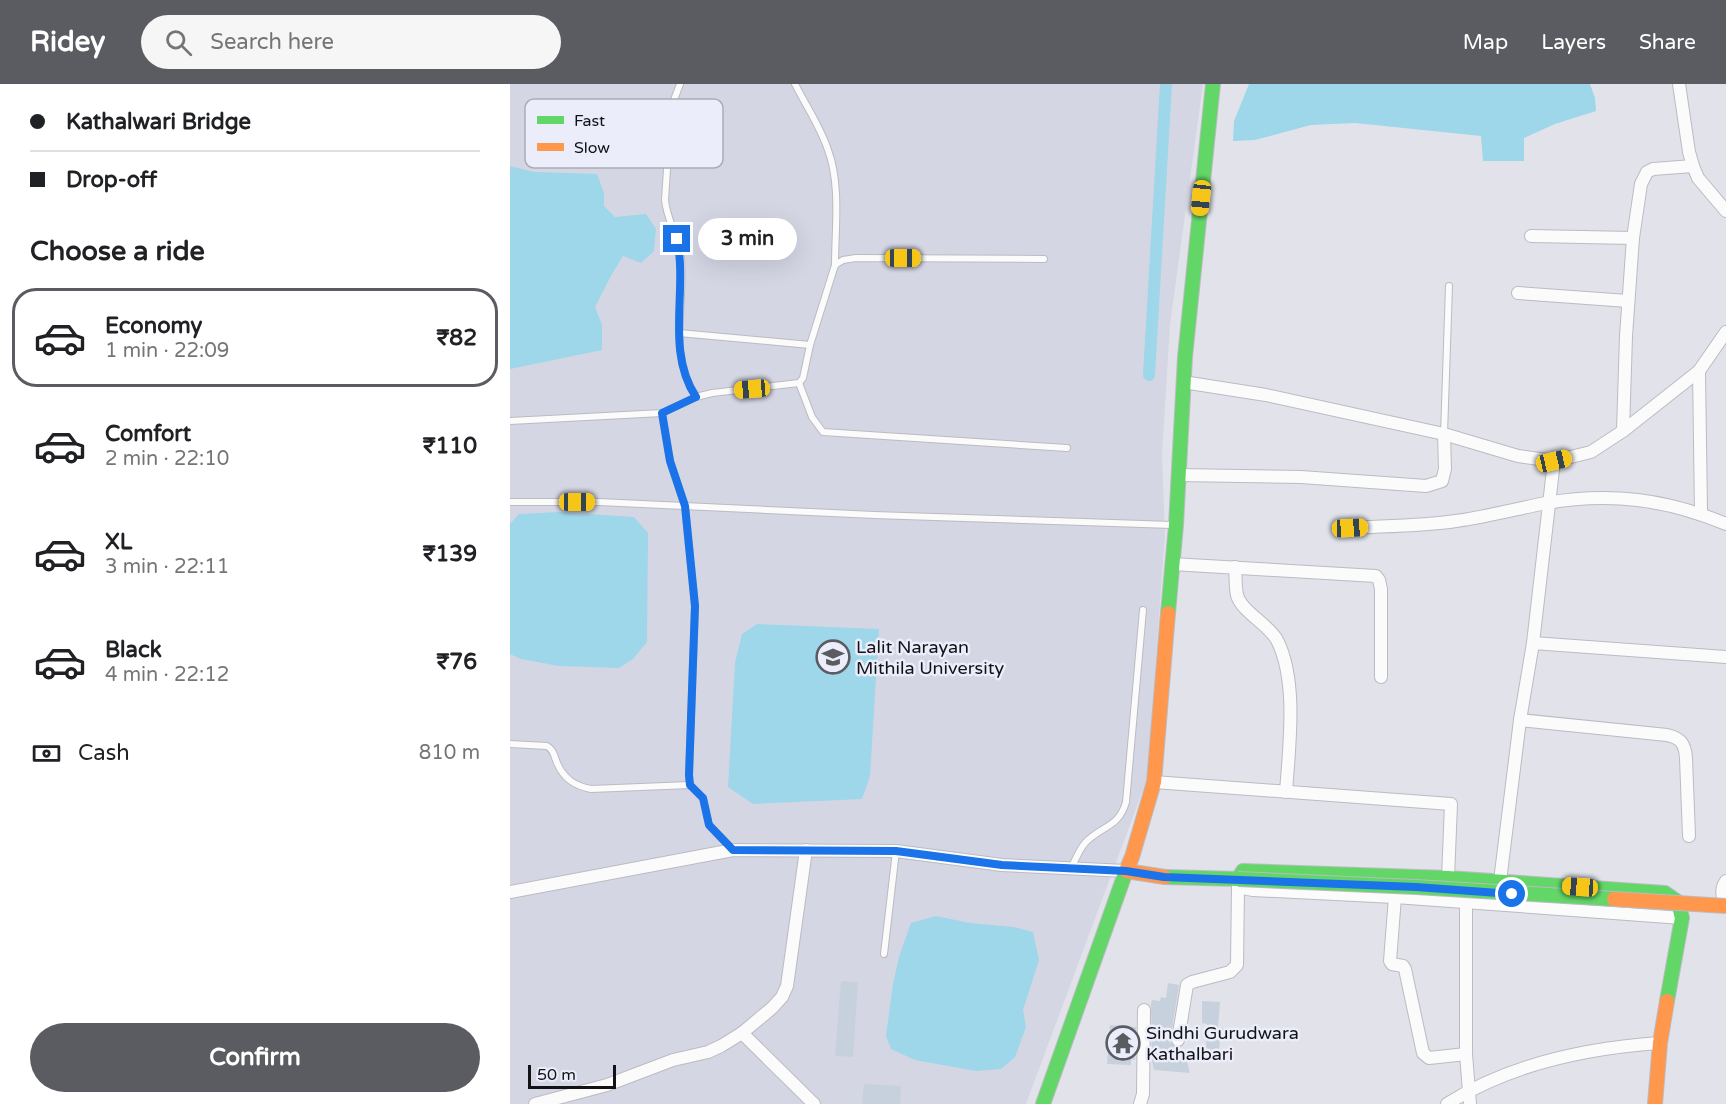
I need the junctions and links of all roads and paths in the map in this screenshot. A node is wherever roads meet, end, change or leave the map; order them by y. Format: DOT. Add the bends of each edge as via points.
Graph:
graph roads {
  1 [pos="680,84"];
  2 [pos="795,84"];
  3 [pos="1213,84"];
  4 [pos="1679,84"];
  5 [pos="674,99"];
  6 [pos="1693,166"];
  7 [pos="667,168"];
  8 [pos="1726,211"];
  9 [pos="1531,236"];
  10 [pos="1633,238"];
  11 [pos="1044,259"];
  12 [pos="835,265"];
  13 [pos="1449,286"];
  14 [pos="1518,293"];
  15 [pos="1628,301"];
  16 [pos="1726,332"];
  17 [pos="679,333"];
  18 [pos="810,345"];
  19 [pos="1700,370"];
  20 [pos="1183,382"];
  21 [pos="800,383"];
  22 [pos="696,397"];
  23 [pos="662,413"];
  24 [pos="510,422"];
  25 [pos="1623,431"];
  26 [pos="1444,434"];
  27 [pos="1067,448"];
  28 [pos="1554,461"];
  29 [pos="1179,475"];
  30 [pos="510,502"];
  31 [pos="1549,503"];
  32 [pos="685,506"];
  33 [pos="1701,513"];
  34 [pos="1726,524"];
  35 [pos="1176,525"];
  36 [pos="1350,528"];
  37 [pos="1172,564"];
  38 [pos="1235,567"];
  39 [pos="1143,610"];
  40 [pos="1533,643"];
  41 [pos="1726,657"];
  42 [pos="1381,677"];
  43 [pos="1520,720"];
  44 [pos="510,744"];
  45 [pos="1154,782"];
  46 [pos="690,785"];
  47 [pos="1286,792"];
  48 [pos="1689,836"];
  49 [pos="733,850"];
  50 [pos="806,850"];
  51 [pos="896,851"];
  52 [pos="1070,870"];
  53 [pos="1126,871"];
  54 [pos="1448,878"];
  55 [pos="1500,881"];
  56 [pos="1726,881"];
  57 [pos="1238,883"];
  58 [pos="510,892"];
  59 [pos="1395,897"];
  60 [pos="1466,903"];
  61 [pos="1726,905"];
  62 [pos="1682,918"];
  63 [pos="884,954"];
  64 [pos="1144,1010"];
  65 [pos="742,1033"];
  66 [pos="1178,1040"];
  67 [pos="1660,1042"];
  68 [pos="1466,1054"];
  69 [pos="1468,1091"];
  70 [pos="535,1104"];
  71 [pos="814,1104"];
  72 [pos="1043,1104"];
  73 [pos="1140,1104"];
  74 [pos="1447,1104"];
  75 [pos="1470,1104"];
  76 [pos="1655,1104"];
  1 -- 5 [label="lane"];
  2 -- 12 [label="lane" via="821,130 833,170"];
  3 -- 20 [label="main road"];
  4 -- 6 [label="street"];
  6 -- 8 [label="street" via="1698,178"];
  6 -- 10 [label="street" via="1647,172 1641,184"];
  7 -- 17 [label="lane" via="666,214 681,256"];
  9 -- 10 [label="street"];
  10 -- 15 [label="street"];
  11 -- 12 [label="lane" via="855,258"];
  12 -- 18 [label="lane"];
  13 -- 26 [label="lane"];
  14 -- 15 [label="street"];
  15 -- 25 [label="street"];
  16 -- 19 [label="street"];
  17 -- 18 [label="lane"];
  17 -- 22 [label="lane" via="685,375"];
  18 -- 21 [label="lane"];
  19 -- 25 [label="street"];
  19 -- 33 [label="street"];
  20 -- 26 [label="street"];
  20 -- 29 [label="main road"];
  21 -- 22 [label="lane"];
  21 -- 27 [label="lane" via="812,417 824,432"];
  22 -- 23 [label="lane"];
  23 -- 24 [label="lane"];
  23 -- 32 [label="lane" via="670,461"];
  25 -- 28 [label="street" via="1591,452"];
  26 -- 28 [label="street" via="1518,456"];
  26 -- 29 [label="street" via="1442,481 1426,486 1301,477"];
  28 -- 31 [label="street"];
  29 -- 35 [label="main road"];
  30 -- 32 [label="lane"];
  31 -- 33 [label="street" via="1608,498 1656,501"];
  31 -- 36 [label="street" via="1457,521"];
  31 -- 40 [label="street"];
  32 -- 35 [label="lane"];
  32 -- 46 [label="lane" via="695,606"];
  33 -- 34 [label="street"];
  35 -- 37 [label="main road"];
  37 -- 38 [label="street"];
  37 -- 45 [label="main road"];
  38 -- 42 [label="street" via="1376,576 1381,589"];
  38 -- 47 [label="street" via="1239,599 1276,639 1284,664 1290,696"];
  39 -- 52 [label="lane" via="1126,802 1116,822 1086,843"];
  40 -- 41 [label="street"];
  40 -- 43 [label="street"];
  43 -- 48 [label="street" via="1667,735 1680,740 1686,750"];
  43 -- 55 [label="street"];
  44 -- 46 [label="lane" via="552,749 563,774 580,787"];
  45 -- 47 [label="street"];
  45 -- 53 [label="main road"];
  46 -- 49 [label="lane" via="703,798 709,825"];
  47 -- 54 [label="street" via="1452,804"];
  49 -- 50 [label="street"];
  49 -- 58 [label="street"];
  50 -- 51 [label="street"];
  50 -- 65 [label="street" via="787,986 782,997"];
  51 -- 52 [label="street"];
  51 -- 63 [label="lane"];
  52 -- 53 [label="street"];
  53 -- 57 [label="main road"];
  53 -- 72 [label="main road"];
  54 -- 55 [label="main road"];
  54 -- 57 [label="main road" via="1243,871"];
  55 -- 62 [label="main road" via="1665,893 1677,900"];
  56 -- 61 [label="street" via="1722,892"];
  57 -- 59 [label="street"];
  57 -- 61 [label="main road, bridge" via="1416,887"];
  57 -- 66 [label="street" via="1237,964 1230,972 1187,985"];
  59 -- 60 [label="street"];
  59 -- 68 [label="street" via="1390,962 1405,969 1424,1053 1429,1058"];
  60 -- 62 [label="street"];
  60 -- 68 [label="street"];
  62 -- 67 [label="main road"];
  64 -- 73 [label="street"];
  65 -- 70 [label="street" via="708,1052"];
  65 -- 71 [label="street"];
  67 -- 69 [label="street" via="1566,1055"];
  67 -- 76 [label="main road"];
  68 -- 69 [label="street"];
  69 -- 74 [label="street"];
  69 -- 75 [label="street"];
}
